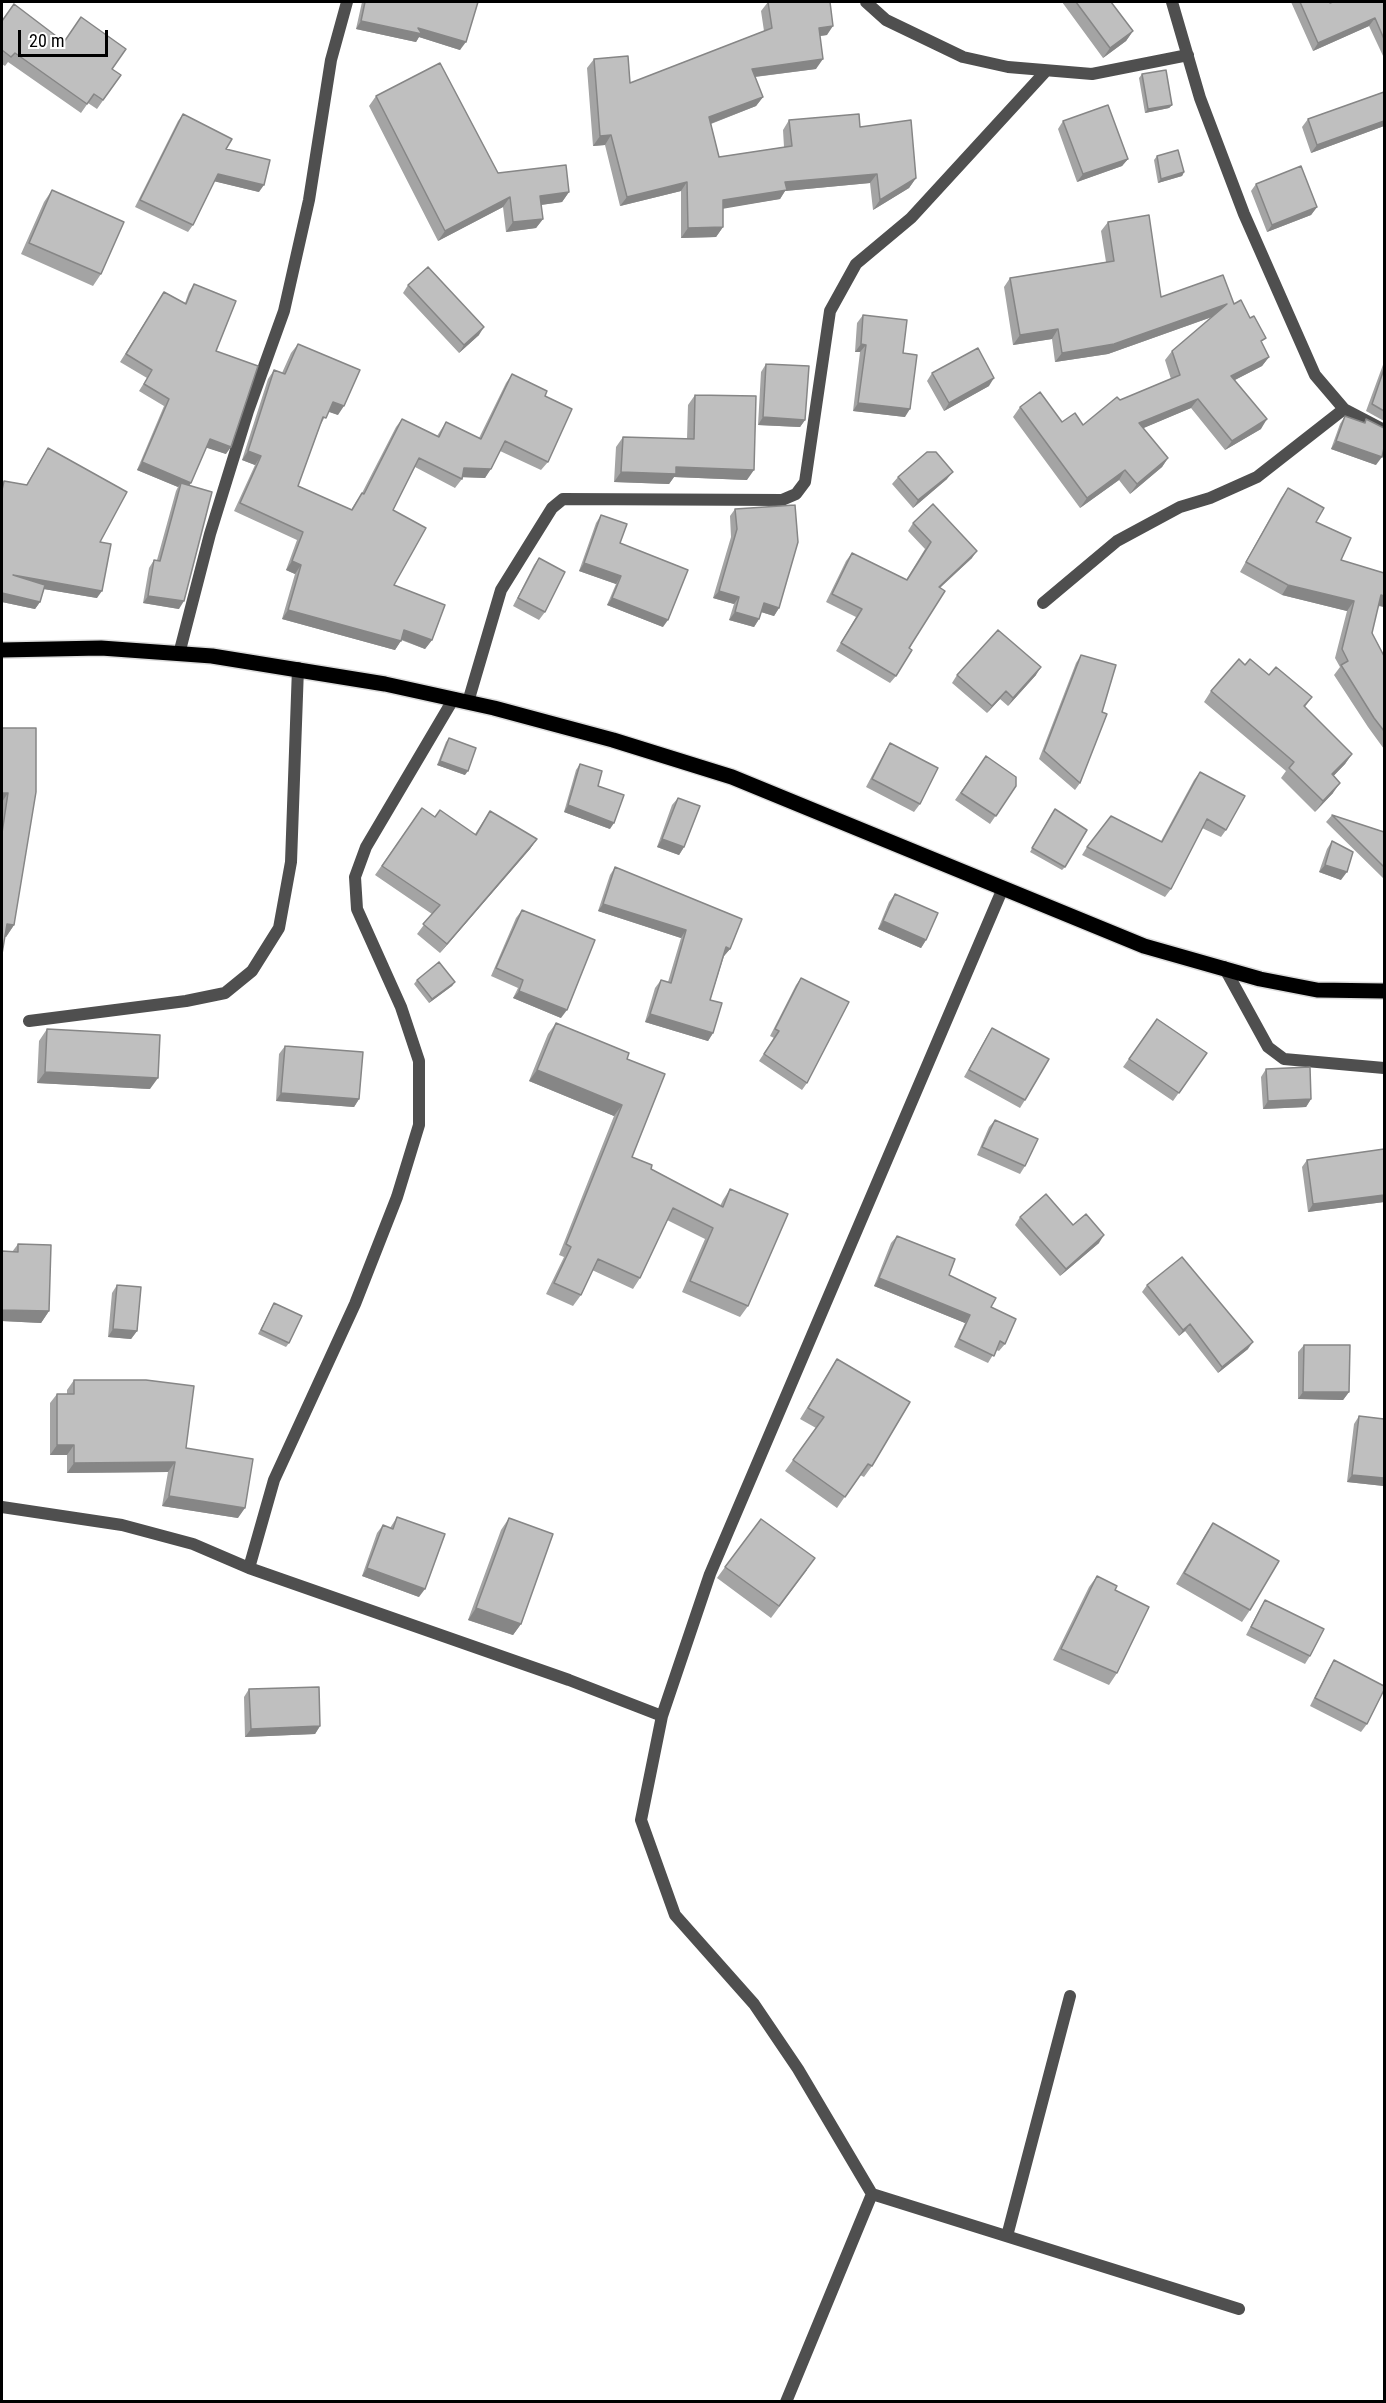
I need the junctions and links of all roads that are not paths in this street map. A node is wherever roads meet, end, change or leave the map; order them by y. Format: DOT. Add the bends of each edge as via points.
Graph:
graph roads {
  1 [pos="347,2"];
  2 [pos="866,2"];
  3 [pos="1172,2"];
  4 [pos="1188,55"];
  5 [pos="1046,71"];
  6 [pos="1344,409"];
  7 [pos="1384,430"];
  8 [pos="1043,603"];
  9 [pos="2,650"];
  10 [pos="179,654"];
  11 [pos="298,668"];
  12 [pos="461,700"];
  13 [pos="1003,888"];
  14 [pos="1224,967"];
  15 [pos="1384,991"];
  16 [pos="29,1021"];
  17 [pos="1384,1068"];
  18 [pos="2,1507"];
  19 [pos="249,1568"];
  20 [pos="662,1716"];
  21 [pos="1070,1996"];
  22 [pos="872,2194"];
  23 [pos="1006,2236"];
  24 [pos="1239,2309"];
  25 [pos="786,2402"];
  1 -- 10 [label="street" via="331,60 309,200 284,311 210,534"];
  2 -- 5 [label="street" via="886,20 963,57 1008,68"];
  3 -- 4 [label="street"];
  4 -- 5 [label="street" via="1092,74"];
  4 -- 6 [label="street" via="1200,98 1258,246 1316,375"];
  5 -- 12 [label="street" via="911,218 856,264 830,311 805,482 796,494 782,500 563,499 552,508 501,590"];
  6 -- 7 [label="street"];
  6 -- 8 [label="street" via="1257,477 1180,507 1117,541"];
  9 -- 10 [label="main road" via="101,648"];
  10 -- 11 [label="main road"];
  11 -- 12 [label="main road"];
  11 -- 16 [label="street" via="291,862 279,928 252,971 225,993"];
  12 -- 13 [label="main road" via="613,740 732,777"];
  12 -- 19 [label="street" via="366,847 355,877 357,909 401,1007 419,1061 419,1125 397,1197 355,1304 274,1480"];
  13 -- 14 [label="main road" via="1144,946"];
  13 -- 20 [label="street" via="715,1563"];
  14 -- 15 [label="main road" via="1260,979 1317,990"];
  14 -- 17 [label="street" via="1268,1047 1284,1059"];
  18 -- 19 [label="street" via="122,1525 192,1544"];
  19 -- 20 [label="street"];
  20 -- 22 [label="street" via="641,1820 675,1915 754,2004 798,2069"];
  21 -- 23 [label="street"];
  22 -- 23 [label="street"];
  22 -- 25 [label="street"];
  23 -- 24 [label="street"];
}
